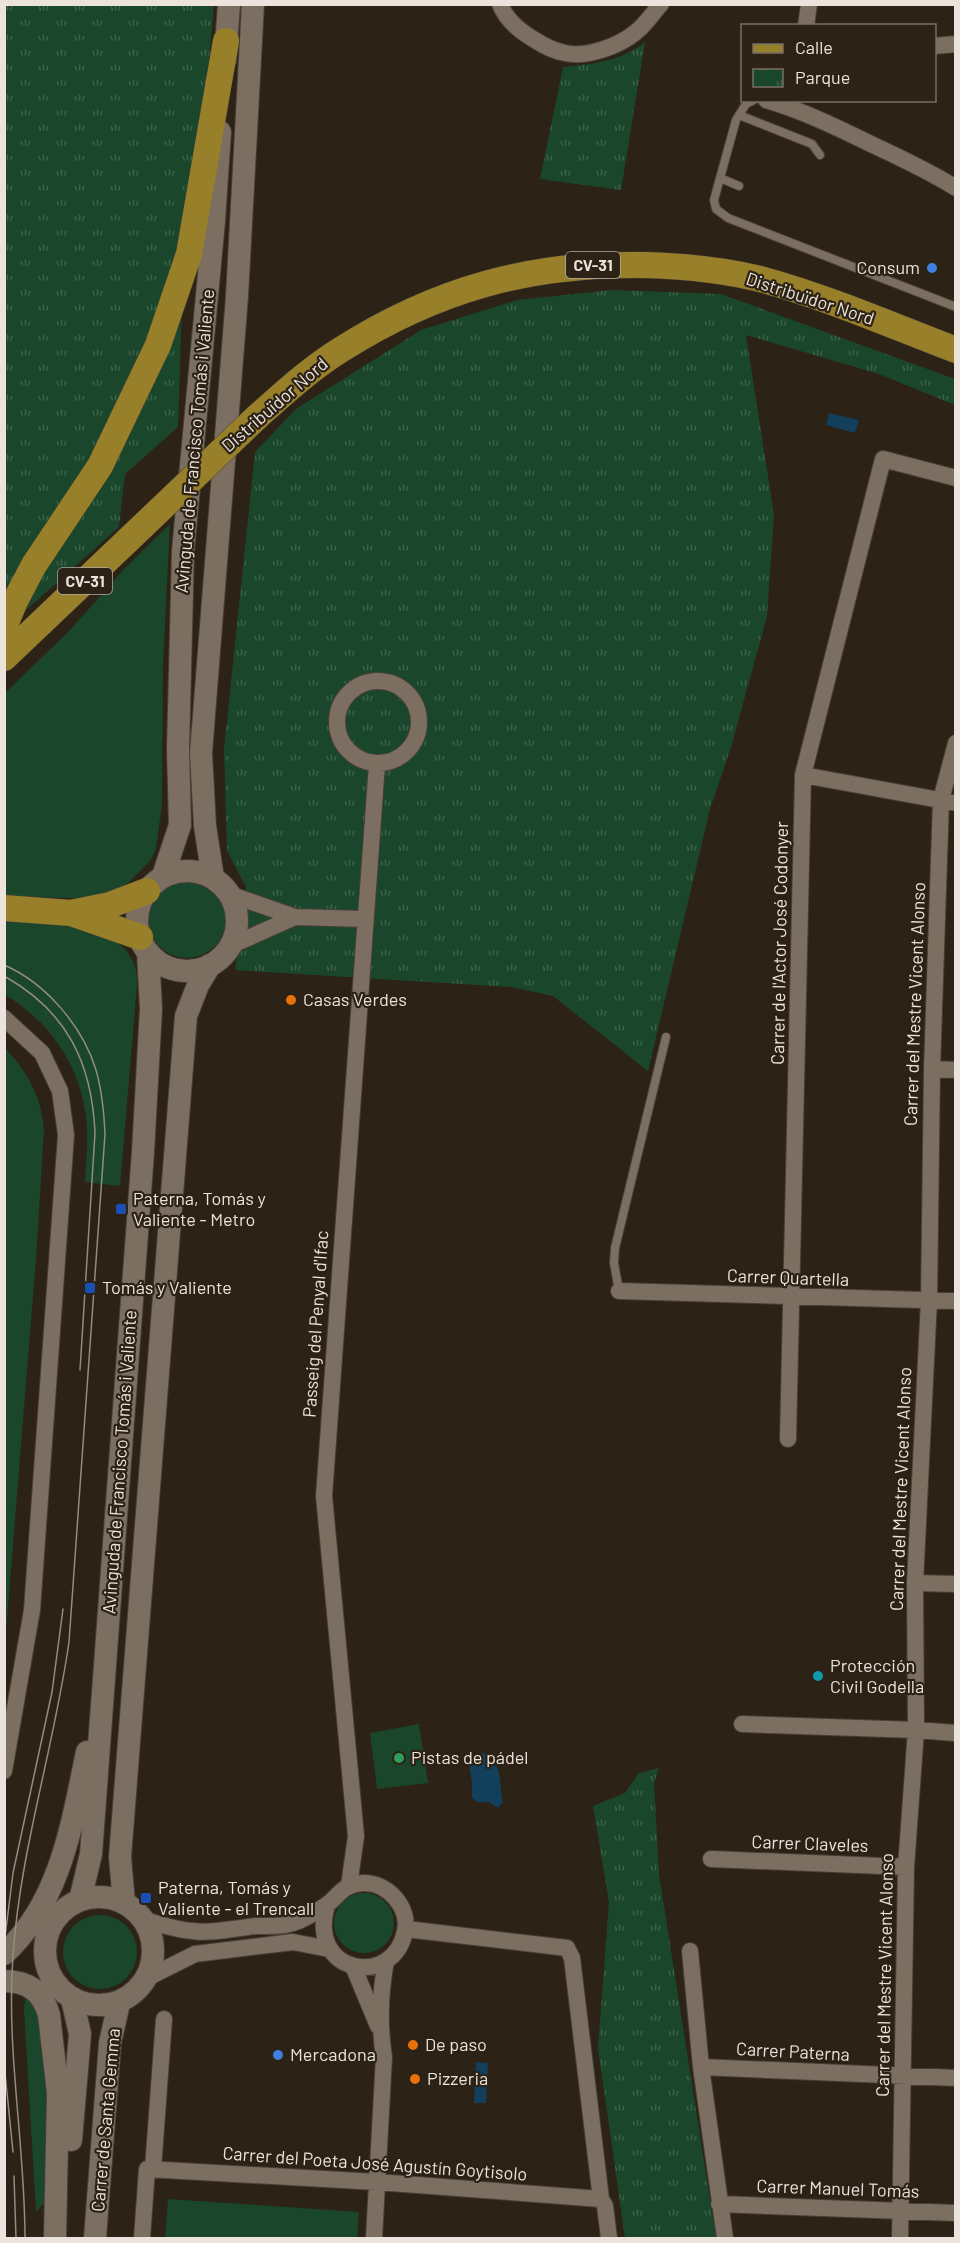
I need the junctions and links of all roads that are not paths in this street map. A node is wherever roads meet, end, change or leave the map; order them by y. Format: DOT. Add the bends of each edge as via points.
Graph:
graph roads {
  1 [pos="229,4"];
  2 [pos="253,4"];
  3 [pos="500,4"];
  4 [pos="661,4"];
  5 [pos="809,4"];
  6 [pos="806,24"];
  7 [pos="226,41"];
  8 [pos="956,44"];
  9 [pos="936,46"];
  10 [pos="750,102"];
  11 [pos="772,102"];
  12 [pos="739,115"];
  13 [pos="820,155"];
  14 [pos="720,178"];
  15 [pos="739,186"];
  16 [pos="956,188"];
  17 [pos="956,307"];
  18 [pos="956,350"];
  19 [pos="956,478"];
  20 [pos="4,627"];
  21 [pos="4,658"];
  22 [pos="956,743"];
  23 [pos="376,764"];
  24 [pos="803,775"];
  25 [pos="948,801"];
  26 [pos="213,878"];
  27 [pos="155,884"];
  28 [pos="230,894"];
  29 [pos="4,908"];
  30 [pos="71,914"];
  31 [pos="295,917"];
  32 [pos="364,919"];
  33 [pos="144,945"];
  34 [pos="230,946"];
  35 [pos="210,965"];
  36 [pos="4,1018"];
  37 [pos="666,1037"];
  38 [pos="932,1069"];
  39 [pos="956,1070"];
  40 [pos="619,1291"];
  41 [pos="791,1298"];
  42 [pos="929,1300"];
  43 [pos="956,1301"];
  44 [pos="788,1438"];
  45 [pos="915,1583"];
  46 [pos="956,1584"];
  47 [pos="107,1635"];
  48 [pos="742,1724"];
  49 [pos="916,1730"];
  50 [pos="956,1733"];
  51 [pos="4,1771"];
  52 [pos="711,1859"];
  53 [pos="906,1867"];
  54 [pos="349,1886"];
  55 [pos="80,1900"];
  56 [pos="124,1903"];
  57 [pos="327,1905"];
  58 [pos="144,1920"];
  59 [pos="406,1929"];
  60 [pos="329,1949"];
  61 [pos="690,1951"];
  62 [pos="4,1954"];
  63 [pos="386,1961"];
  64 [pos="353,1966"];
  65 [pos="147,1978"];
  66 [pos="4,1980"];
  67 [pos="72,1999"];
  68 [pos="119,2003"];
  69 [pos="164,2019"];
  70 [pos="379,2030"];
  71 [pos="701,2067"];
  72 [pos="902,2076"];
  73 [pos="956,2078"];
  74 [pos="150,2169"];
  75 [pos="377,2182"];
  76 [pos="601,2199"];
  77 [pos="720,2204"];
  78 [pos="901,2210"];
  79 [pos="956,2213"];
  80 [pos="55,2238"];
  81 [pos="63,2238"];
  82 [pos="95,2238"];
  83 [pos="142,2238"];
  84 [pos="374,2238"];
  85 [pos="609,2238"];
  86 [pos="725,2238"];
  87 [pos="900,2238"];
  1 -- 7 [label="main road, Avinguda de Francisco Tomás i Valiente"];
  2 -- 26 [label="main road, Avinguda de Francisco Tomás i Valiente" via="237,296 201,753"];
  3 -- 4 [label="street" via="503,13 523,33 567,54 592,52 636,33"];
  5 -- 6 [label="street"];
  7 -- 20 [label="main road" via="189,254 158,345 100,466 34,565"];
  7 -- 27 [label="main road, Avinguda de Francisco Tomás i Valiente" via="214,221 183,550 180,825"];
  8 -- 9 [label="street"];
  10 -- 12 [label="lane"];
  11 -- 16 [label="street" via="823,120"];
  12 -- 13 [label="lane" via="812,144"];
  12 -- 14 [label="lane"];
  14 -- 15 [label="lane"];
  14 -- 17 [label="lane" via="714,200 716,208 728,218"];
  18 -- 21 [label="main road, Distribuïdor Nord / CV-31, bridge" via="763,280 674,266 598,264 491,281 385,324 341,349 299,380"];
  19 -- 24 [label="street, Carrer de l'Actor José Codonyer" via="883,459"];
  22 -- 25 [label="street, Carrer del Mestre Vicent Alonso"];
  23 -- 23 [label="street" via="404,755 418,731 419,715 405,691 378,681 351,690 337,713 336,728 349,753"];
  23 -- 32 [label="street, Passeig del Penyal d'Ifac"];
  24 -- 25 [label="street"];
  24 -- 41 [label="street, Carrer de l'Actor José Codonyer"];
  25 -- 38 [label="street, Carrer del Mestre Vicent Alonso"];
  26 -- 27 [label="main road" via="201,873 175,872"];
  26 -- 28 [label="main road"];
  27 -- 30 [label="main road" via="110,905"];
  27 -- 33 [label="main road" via="139,905 137,922"];
  28 -- 31 [label="street"];
  28 -- 34 [label="main road" via="236,911 236,929"];
  29 -- 30 [label="main road"];
  30 -- 33 [label="main road"];
  31 -- 32 [label="street"];
  31 -- 34 [label="street"];
  32 -- 54 [label="street, Passeig del Penyal d'Ifac" via="324,1496 356,1836"];
  33 -- 35 [label="main road" via="170,968 197,970"];
  33 -- 47 [label="main road, Avinguda de Francisco Tomás i Valiente" via="151,1008"];
  34 -- 35 [label="main road"];
  35 -- 56 [label="main road, Avinguda de Francisco Tomás i Valiente" via="186,1016 120,1857"];
  36 -- 51 [label="street" via="42,1053 60,1091 66,1135 32,1610"];
  37 -- 40 [label="lane" via="615,1248"];
  38 -- 39 [label="street"];
  38 -- 42 [label="street, Carrer del Mestre Vicent Alonso"];
  40 -- 41 [label="street, Carrer Quartella"];
  41 -- 42 [label="street, Carrer Quartella"];
  41 -- 44 [label="street, Carrer de l'Actor José Codonyer"];
  42 -- 43 [label="street, Carrer Quartella"];
  42 -- 45 [label="street, Carrer del Mestre Vicent Alonso"];
  45 -- 46 [label="street"];
  45 -- 49 [label="street, Carrer del Mestre Vicent Alonso"];
  47 -- 55 [label="main road, Avinguda de Francisco Tomás i Valiente" via="91,1854"];
  47 -- 62 [label="main road" via="87,1752 58,1871 34,1918"];
  48 -- 49 [label="street"];
  49 -- 50 [label="street"];
  49 -- 53 [label="street, Carrer del Mestre Vicent Alonso"];
  52 -- 53 [label="street, Carrer Claveles"];
  53 -- 72 [label="street, Carrer del Mestre Vicent Alonso"];
  54 -- 57 [label="street"];
  54 -- 59 [label="street" via="363,1883 388,1891 399,1902"];
  55 -- 56 [label="main road" via="110,1898"];
  55 -- 67 [label="main road" via="65,1908 46,1938 49,1972 58,1988"];
  56 -- 58 [label="main road"];
  57 -- 58 [label="street" via="293,1923 193,1932"];
  57 -- 60 [label="street" via="322,1921"];
  58 -- 65 [label="main road" via="154,1949"];
  59 -- 63 [label="street" via="401,1946"];
  59 -- 76 [label="street" via="567,1948 572,1958"];
  60 -- 64 [label="street"];
  60 -- 65 [label="street" via="292,1942 195,1954"];
  61 -- 71 [label="street"];
  63 -- 64 [label="street" via="367,1967"];
  63 -- 70 [label="street"];
  64 -- 70 [label="street"];
  65 -- 68 [label="main road" via="135,1993"];
  66 -- 80 [label="main road" via="30,1986 46,2004 49,2015 58,2093"];
  67 -- 68 [label="main road" via="87,2005"];
  67 -- 81 [label="main road, Carrer de Santa Gemma" via="80,2034"];
  68 -- 82 [label="main road, Carrer de Santa Gemma" via="110,2043"];
  69 -- 74 [label="street"];
  70 -- 75 [label="street" via="384,2057"];
  71 -- 72 [label="street, Carrer Paterna"];
  71 -- 77 [label="street"];
  72 -- 73 [label="street, Carrer Paterna"];
  72 -- 78 [label="street, Carrer del Mestre Vicent Alonso"];
  74 -- 75 [label="street, Carrer del Poeta José Agustín Goytisolo"];
  74 -- 83 [label="street"];
  75 -- 76 [label="street, Carrer del Poeta José Agustín Goytisolo"];
  75 -- 84 [label="street"];
  76 -- 85 [label="street"];
  77 -- 78 [label="street, Carrer Manuel Tomás"];
  77 -- 86 [label="street"];
  78 -- 79 [label="street, Carrer Manuel Tomás"];
  78 -- 87 [label="street, Carrer del Mestre Vicent Alonso"];
}
